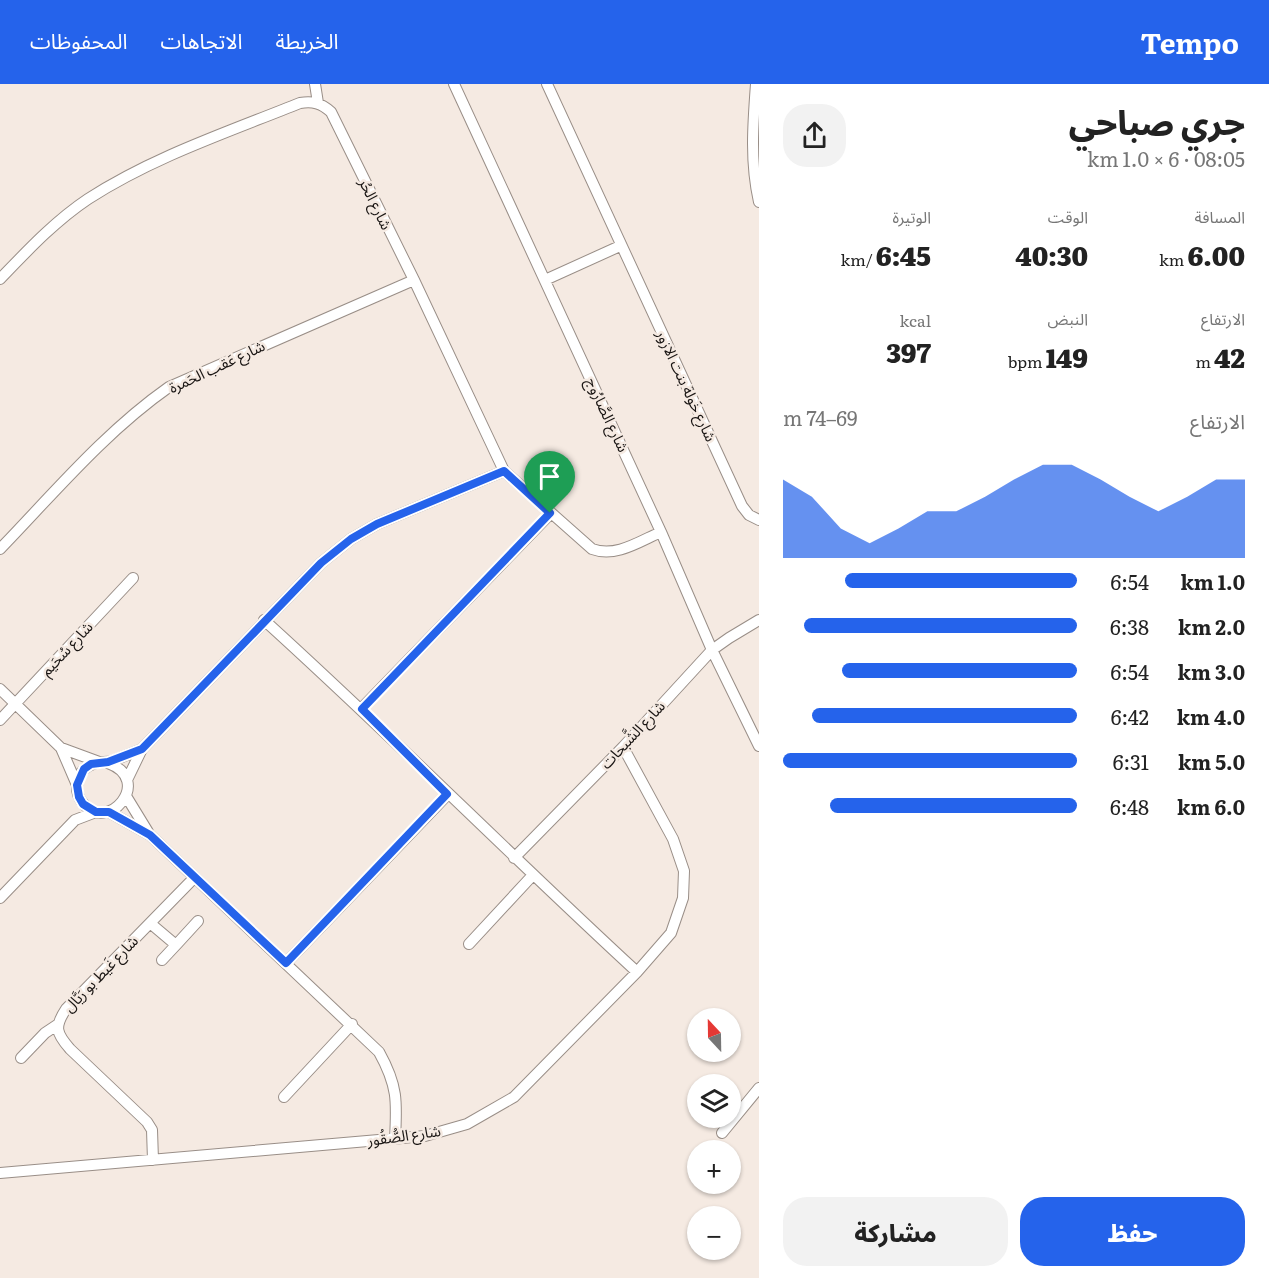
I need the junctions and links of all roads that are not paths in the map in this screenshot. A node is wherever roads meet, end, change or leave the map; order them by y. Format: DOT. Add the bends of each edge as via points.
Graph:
graph roads {
  1 [pos="315,84"];
  2 [pos="454,84"];
  3 [pos="547,84"];
  4 [pos="756,84"];
  5 [pos="757,97"];
  6 [pos="318,103"];
  7 [pos="759,202"];
  8 [pos="620,246"];
  9 [pos="0,279"];
  10 [pos="414,280"];
  11 [pos="545,280"];
  12 [pos="504,471"];
  13 [pos="550,513"];
  14 [pos="759,520"];
  15 [pos="661,532"];
  16 [pos="0,549"];
  17 [pos="133,578"];
  18 [pos="264,620"];
  19 [pos="759,620"];
  20 [pos="712,650"];
  21 [pos="0,689"];
  22 [pos="15,704"];
  23 [pos="362,709"];
  24 [pos="0,720"];
  25 [pos="759,746"];
  26 [pos="622,747"];
  27 [pos="61,748"];
  28 [pos="142,749"];
  29 [pos="104,762"];
  30 [pos="127,780"];
  31 [pos="77,785"];
  32 [pos="447,794"];
  33 [pos="126,796"];
  34 [pos="79,797"];
  35 [pos="96,812"];
  36 [pos="109,812"];
  37 [pos="75,820"];
  38 [pos="150,835"];
  39 [pos="514,858"];
  40 [pos="532,876"];
  41 [pos="194,878"];
  42 [pos="0,898"];
  43 [pos="198,921"];
  44 [pos="150,923"];
  45 [pos="469,944"];
  46 [pos="176,945"];
  47 [pos="162,960"];
  48 [pos="286,963"];
  49 [pos="637,972"];
  50 [pos="352,1024"];
  51 [pos="57,1025"];
  52 [pos="21,1058"];
  53 [pos="759,1088"];
  54 [pos="284,1097"];
  55 [pos="722,1133"];
  56 [pos="395,1139"];
  57 [pos="153,1160"];
  58 [pos="0,1173"];
  1 -- 6 [label="street"];
  2 -- 11 [label="street, شارع الصَّارُوج"];
  3 -- 8 [label="street, شارع خَولة بنت الازور"];
  4 -- 5 [label="street"];
  5 -- 7 [label="street" via="752,159"];
  6 -- 9 [label="street" via="300,103 135,171 86,201 36,241"];
  6 -- 10 [label="street, شارع الحُر" via="331,112"];
  8 -- 11 [label="street"];
  8 -- 14 [label="street, شارع خَولة بنت الازور" via="742,506"];
  10 -- 12 [label="street, شارع الحُر"];
  10 -- 16 [label="street, شارع عَقب الحَمرة" via="169,387 114,431"];
  11 -- 15 [label="street, شارع الصَّارُوج"];
  12 -- 13 [label="street, شارع الحُر"];
  12 -- 18 [label="street" via="377,524 351,539"];
  13 -- 15 [label="street, شارع الحُر" via="592,549 603,552 619,550"];
  13 -- 23 [label="street"];
  15 -- 20 [label="street, شارع الصَّارُوج"];
  17 -- 22 [label="street, شارع سُحَيم"];
  18 -- 23 [label="street"];
  18 -- 28 [label="street"];
  19 -- 20 [label="street, شارع الشَّبحات"];
  20 -- 25 [label="street, شارع الصَّارُوج"];
  20 -- 26 [label="street, شارع الشَّبحات"];
  21 -- 22 [label="street"];
  22 -- 24 [label="street, شارع سُحَيم"];
  22 -- 27 [label="street"];
  23 -- 32 [label="street"];
  26 -- 39 [label="street, شارع الشَّبحات"];
  26 -- 49 [label="street, شارع الصُّقُور" via="674,839 684,870 683,898 671,933"];
  27 -- 29 [label="street"];
  27 -- 31 [label="street"];
  28 -- 29 [label="street"];
  28 -- 30 [label="street"];
  29 -- 30 [label="street" via="120,769"];
  29 -- 31 [label="street" via="84,769"];
  30 -- 33 [label="street"];
  31 -- 34 [label="street"];
  32 -- 39 [label="street"];
  32 -- 48 [label="street"];
  33 -- 36 [label="street"];
  33 -- 38 [label="street"];
  34 -- 35 [label="street"];
  34 -- 37 [label="street"];
  35 -- 36 [label="street"];
  35 -- 37 [label="street"];
  36 -- 38 [label="street"];
  37 -- 42 [label="street"];
  38 -- 41 [label="street"];
  39 -- 40 [label="street"];
  40 -- 45 [label="street"];
  40 -- 49 [label="street"];
  41 -- 44 [label="street, شارع غَيط بو رَيَّال"];
  41 -- 48 [label="street"];
  43 -- 46 [label="street"];
  44 -- 46 [label="street"];
  44 -- 51 [label="street, شارع غَيط بو رَيَّال" via="66,1009"];
  46 -- 47 [label="street"];
  48 -- 50 [label="street"];
  49 -- 56 [label="street, شارع الصُّقُور" via="514,1098 467,1124 425,1136"];
  50 -- 54 [label="street"];
  50 -- 56 [label="street" via="379,1052 393,1080 397,1100"];
  51 -- 52 [label="street"];
  51 -- 57 [label="street, شارع غَيط بو رَيَّال" via="59,1037 70,1049 147,1122 152,1130"];
  53 -- 55 [label="street"];
  56 -- 57 [label="street, شارع الصُّقُور"];
  57 -- 58 [label="street, شارع الصُّقُور"];
}
